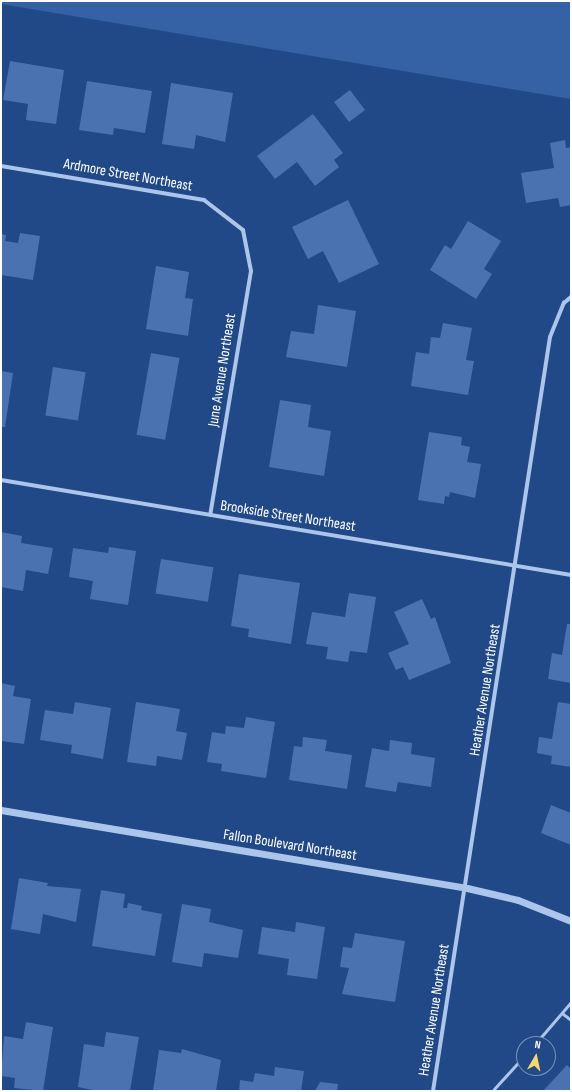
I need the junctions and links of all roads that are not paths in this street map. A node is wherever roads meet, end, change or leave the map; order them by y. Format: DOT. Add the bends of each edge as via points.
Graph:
graph roads {
  1 [pos="1,166"];
  2 [pos="243,230"];
  3 [pos="571,297"];
  4 [pos="1,480"];
  5 [pos="210,515"];
  6 [pos="516,566"];
  7 [pos="571,575"];
  8 [pos="1,810"];
  9 [pos="467,888"];
  10 [pos="571,921"];
  11 [pos="571,1002"];
  12 [pos="563,1014"];
  13 [pos="571,1020"];
  14 [pos="542,1036"];
  15 [pos="516,1065"];
  16 [pos="494,1089"];
  17 [pos="433,1091"];
  1 -- 2 [label="street, Ardmore Street Northeast" via="204,200"];
  2 -- 5 [label="street, June Avenue Northeast" via="250,271"];
  3 -- 6 [label="street, Heather Avenue Northeast" via="564,303 550,337"];
  4 -- 5 [label="street, Brookside Street Northeast"];
  5 -- 6 [label="street, Brookside Street Northeast"];
  6 -- 7 [label="street, Brookside Street Northeast"];
  6 -- 9 [label="street, Heather Avenue Northeast"];
  8 -- 9 [label="street, Fallon Boulevard Northeast"];
  9 -- 10 [label="street, Fallon Boulevard Northeast" via="518,900"];
  9 -- 17 [label="street, Heather Avenue Northeast"];
  11 -- 12 [label="lane"];
  12 -- 13 [label="lane"];
  12 -- 14 [label="lane"];
  15 -- 16 [label="lane"];
}
